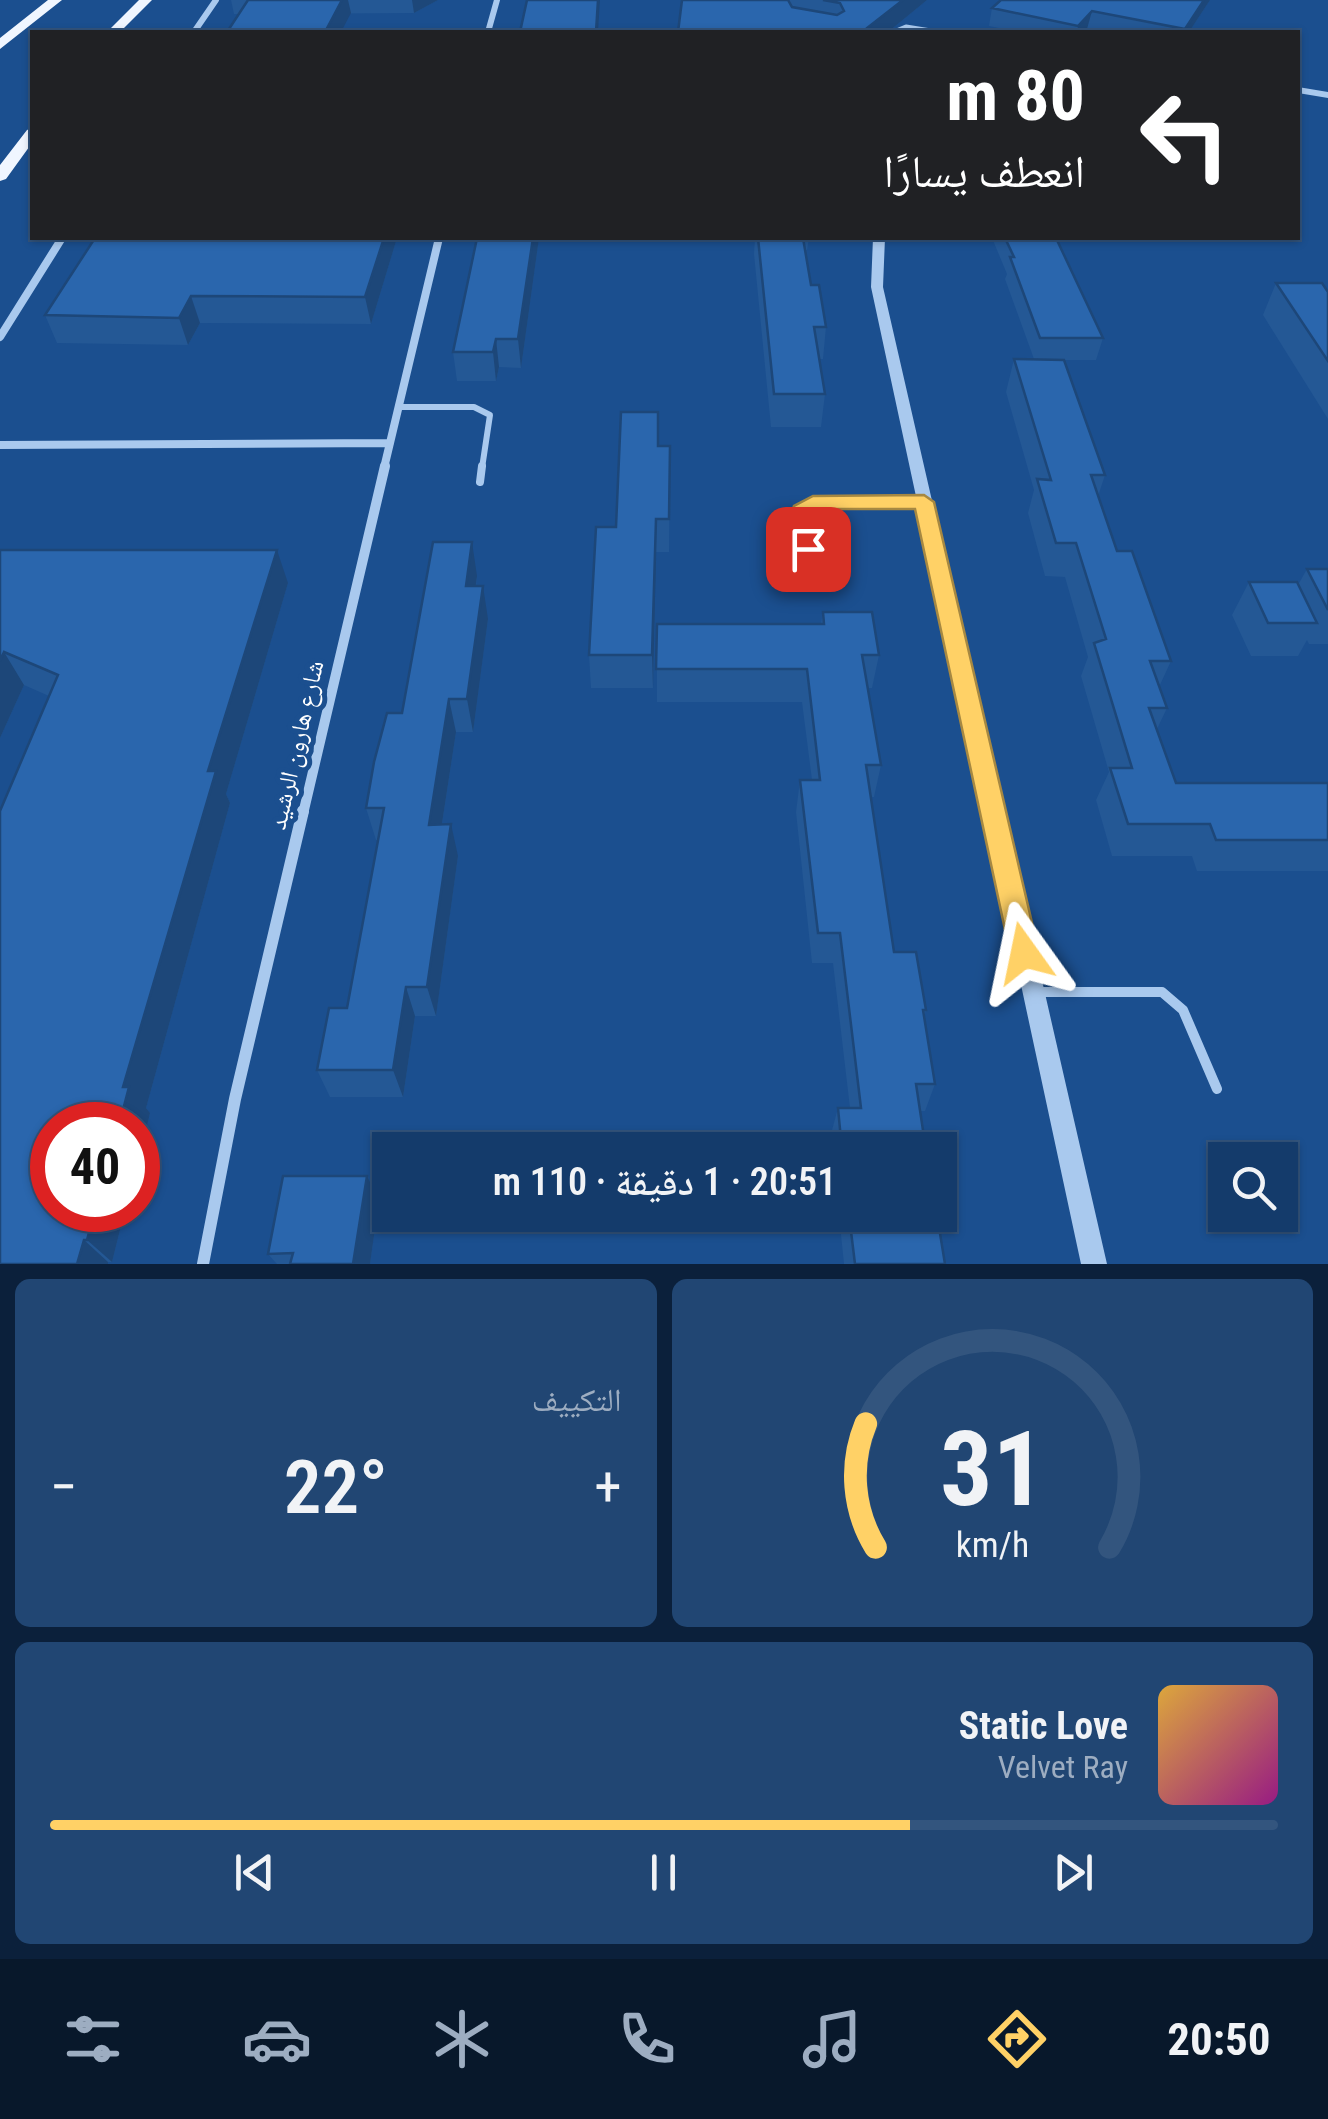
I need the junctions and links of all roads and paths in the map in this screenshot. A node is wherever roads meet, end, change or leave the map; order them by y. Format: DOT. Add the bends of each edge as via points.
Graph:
graph roads {
  1 [pos="56,0"];
  2 [pos="146,0"];
  3 [pos="216,0"];
  4 [pos="497,0"];
  5 [pos="115,30"];
  6 [pos="195,30"];
  7 [pos="489,30"];
  8 [pos="899,30"];
  9 [pos="924,30"];
  10 [pos="0,45"];
  11 [pos="1300,90"];
  12 [pos="1328,95"];
  13 [pos="30,136"];
  14 [pos="0,176"];
  15 [pos="61,240"];
  16 [pos="439,240"];
  17 [pos="879,240"];
  18 [pos="0,337"];
  19 [pos="399,408"];
  20 [pos="390,443"];
  21 [pos="0,445"];
  22 [pos="480,482"];
  23 [pos="924,502"];
  24 [pos="815,581"];
  25 [pos="1033,992"];
  26 [pos="1217,1089"];
  27 [pos="203,1264"];
  28 [pos="1094,1264"];
  1 -- 10 [label="main road"];
  2 -- 5 [label="main road"];
  3 -- 6 [label="street"];
  4 -- 7 [label="street"];
  8 -- 9 [label="lane"];
  11 -- 12 [label="street"];
  13 -- 14 [label="main road"];
  15 -- 18 [label="street"];
  16 -- 19 [label="street, شارع هارون الرشيد"];
  17 -- 23 [label="street" via="877,287"];
  19 -- 20 [label="street, شارع هارون الرشيد"];
  19 -- 22 [label="lane" via="474,408 490,415"];
  20 -- 21 [label="street"];
  20 -- 27 [label="street, شارع هارون الرشيد" via="234,1100"];
  23 -- 24 [label="lane" via="806,506 800,517"];
  23 -- 25 [label="street"];
  25 -- 26 [label="lane" via="1162,992 1183,1010"];
  25 -- 28 [label="street"];
}
